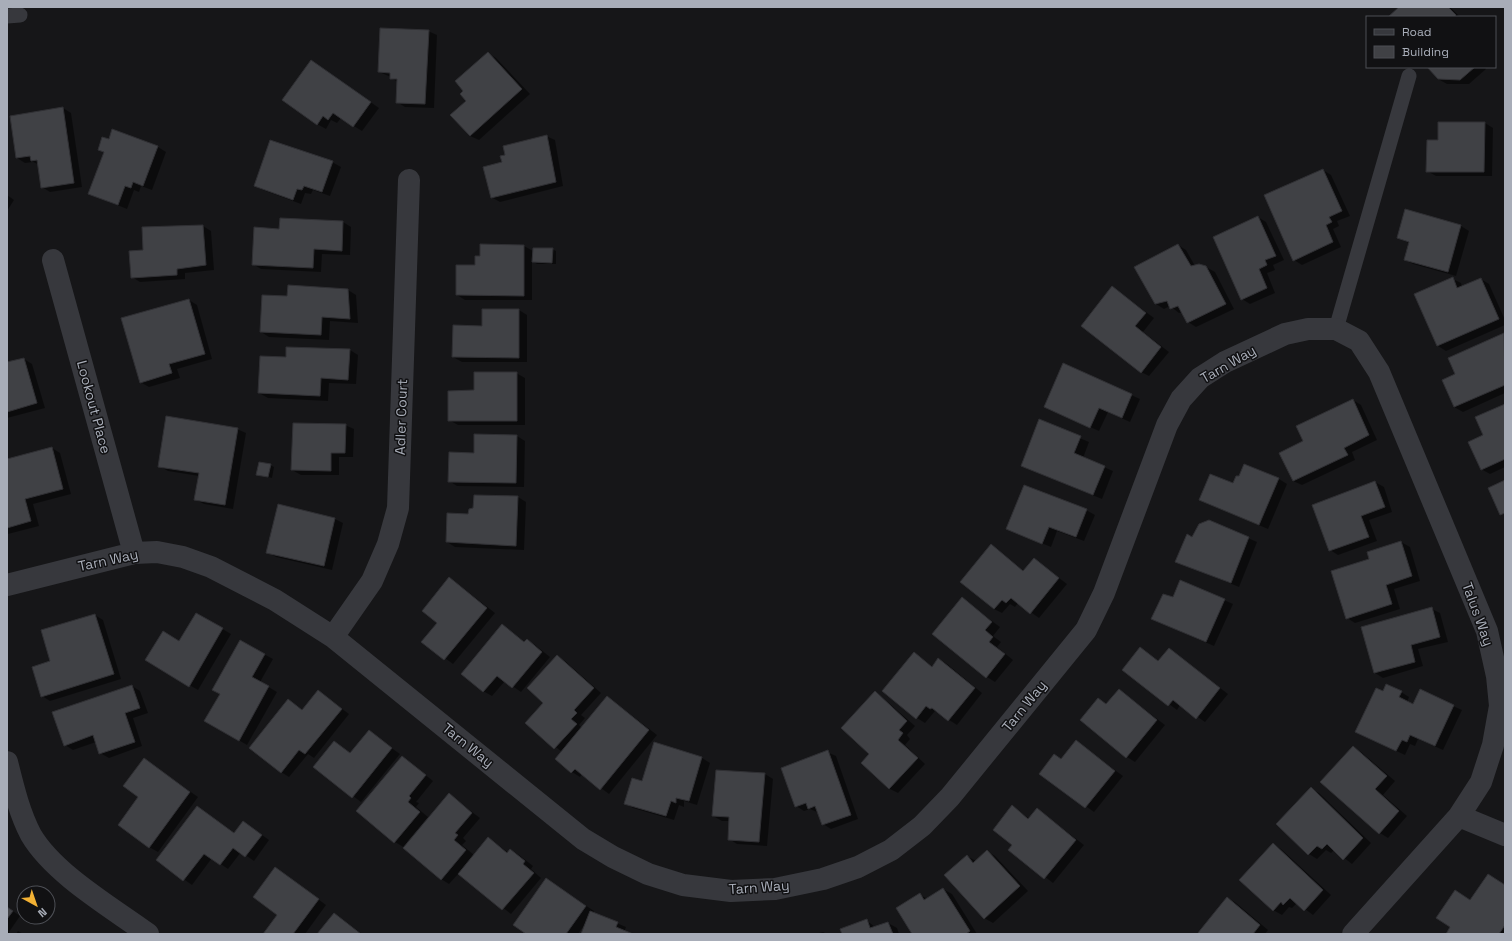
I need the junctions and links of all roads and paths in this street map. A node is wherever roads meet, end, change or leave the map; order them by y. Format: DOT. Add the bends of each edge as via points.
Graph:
graph roads {
  1 [pos="1409,76"];
  2 [pos="409,180"];
  3 [pos="53,260"];
  4 [pos="1336,329"];
  5 [pos="134,553"];
  6 [pos="7,585"];
  7 [pos="333,637"];
  8 [pos="7,762"];
  9 [pos="1459,816"];
  10 [pos="1505,835"];
  11 [pos="148,934"];
  12 [pos="1353,934"];
  1 -- 4 [label="lane"];
  2 -- 7 [label="street, Adler Court" via="398,508 388,544 372,581"];
  3 -- 5 [label="street, Lookout Place"];
  4 -- 7 [label="street, Tarn Way" via="1308,329 1285,334 1225,362 1200,378 1181,399 1167,425 1104,593 1086,630 950,797 922,826 891,850 858,867 823,879 775,889 731,891 683,885 648,874 613,857 583,838"];
  4 -- 9 [label="street, Talus Way" via="1359,341 1379,372 1487,631 1497,676 1500,706 1493,745 1481,782"];
  5 -- 6 [label="street, Tarn Way"];
  5 -- 7 [label="street, Tarn Way" via="157,552 183,557 211,567 275,600"];
  8 -- 11 [label="street" via="18,805 29,829 51,860"];
  9 -- 10 [label="street"];
  9 -- 12 [label="street, Talus Way"];
}
